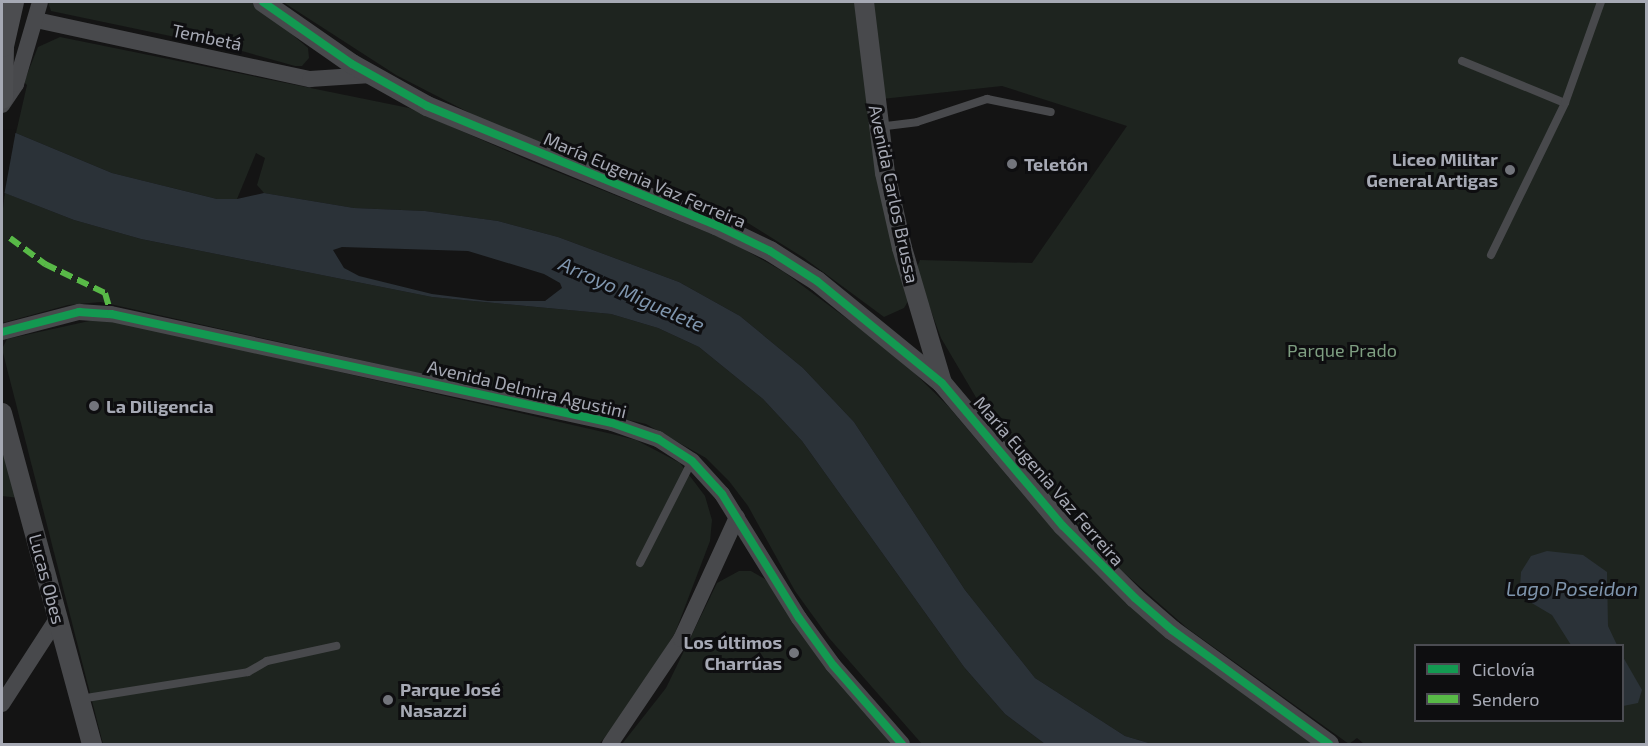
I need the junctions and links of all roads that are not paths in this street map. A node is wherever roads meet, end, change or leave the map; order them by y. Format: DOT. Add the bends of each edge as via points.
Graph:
graph roads {
  1 [pos="12,2"];
  2 [pos="40,2"];
  3 [pos="262,2"];
  4 [pos="864,2"];
  5 [pos="1602,2"];
  6 [pos="36,20"];
  7 [pos="2,47"];
  8 [pos="1462,61"];
  9 [pos="371,75"];
  10 [pos="2,98"];
  11 [pos="1565,103"];
  12 [pos="2,105"];
  13 [pos="1051,112"];
  14 [pos="878,127"];
  15 [pos="1491,255"];
  16 [pos="2,332"];
  17 [pos="942,382"];
  18 [pos="2,413"];
  19 [pos="692,461"];
  20 [pos="737,517"];
  21 [pos="640,563"];
  22 [pos="57,619"];
  23 [pos="336,646"];
  24 [pos="80,699"];
  25 [pos="2,704"];
  26 [pos="92,744"];
  27 [pos="610,744"];
  28 [pos="902,744"];
  29 [pos="1329,744"];
  1 -- 7 [label="main road"];
  2 -- 6 [label="street"];
  3 -- 9 [label="street, María Eugenia Vaz Ferreira"];
  4 -- 14 [label="street, Avenida Carlos Brussa"];
  5 -- 11 [label="lane"];
  6 -- 9 [label="street, Tembetá" via="310,79"];
  6 -- 12 [label="street" via="16,84"];
  7 -- 10 [label="main road"];
  8 -- 11 [label="lane"];
  9 -- 17 [label="street, María Eugenia Vaz Ferreira" via="427,106 706,220 770,251 871,322"];
  11 -- 15 [label="lane"];
  13 -- 14 [label="lane" via="987,99 917,122"];
  14 -- 17 [label="street, Avenida Carlos Brussa" via="902,248"];
  16 -- 19 [label="street, Avenida Delmira Agustini" via="79,312 111,314 612,423 658,439"];
  17 -- 29 [label="street, María Eugenia Vaz Ferreira" via="1063,526 1127,591 1172,630"];
  18 -- 22 [label="street, Lucas Obes"];
  19 -- 20 [label="street, Avenida Delmira Agustini"];
  19 -- 21 [label="lane"];
  20 -- 27 [label="street" via="681,639"];
  20 -- 28 [label="street, Avenida Delmira Agustini" via="798,618"];
  22 -- 24 [label="street, Lucas Obes"];
  22 -- 25 [label="street"];
  23 -- 24 [label="lane" via="267,661 248,672"];
  24 -- 26 [label="street, Lucas Obes"];
}
